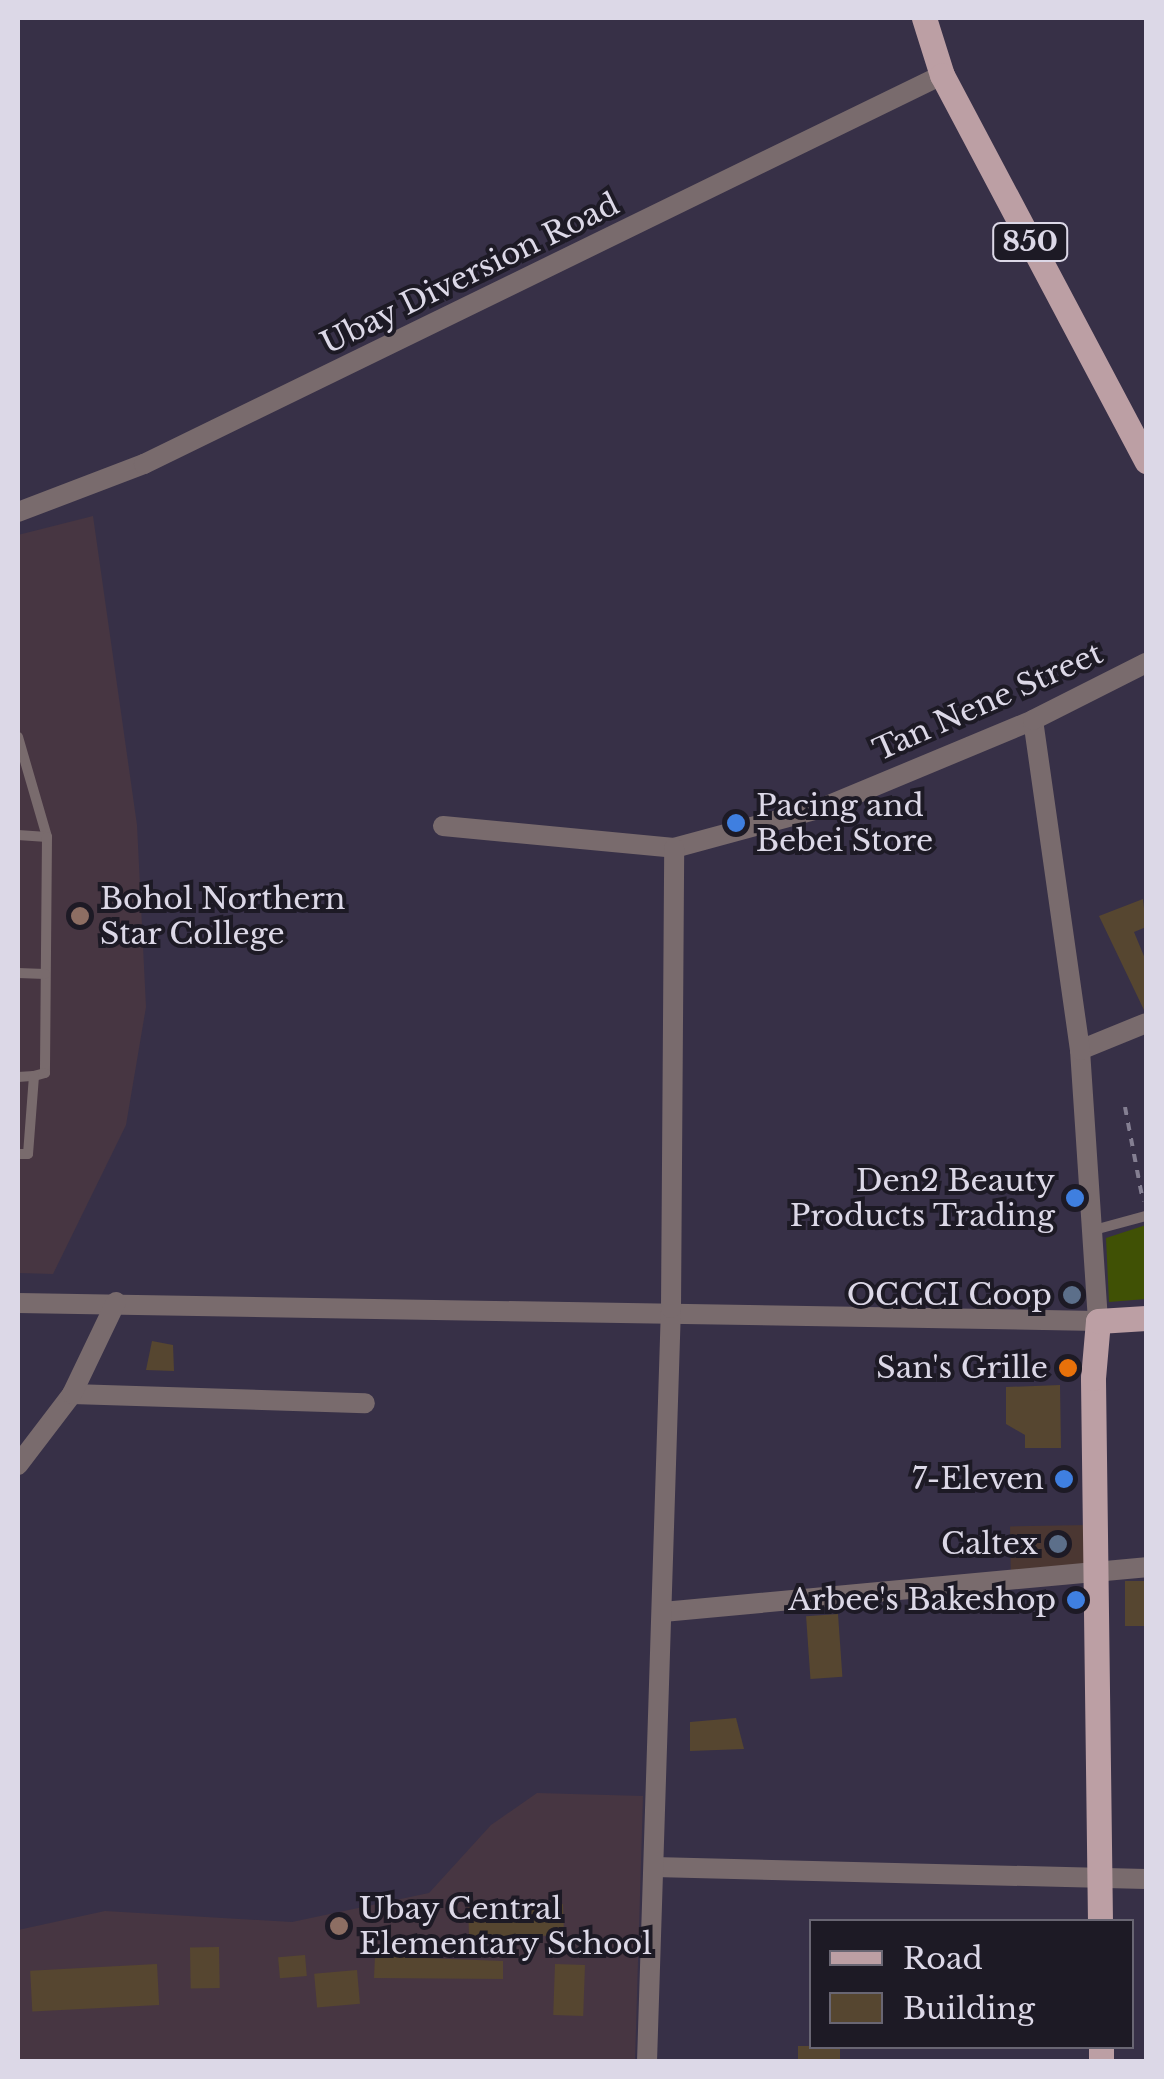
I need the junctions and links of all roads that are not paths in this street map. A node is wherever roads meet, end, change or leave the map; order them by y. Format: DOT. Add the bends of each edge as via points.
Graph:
graph roads {
  1 [pos="924,18"];
  2 [pos="942,75"];
  3 [pos="1146,461"];
  4 [pos="18,512"];
  5 [pos="1146,663"];
  6 [pos="1033,720"];
  7 [pos="18,737"];
  8 [pos="443,826"];
  9 [pos="18,834"];
  10 [pos="47,837"];
  11 [pos="674,848"];
  12 [pos="18,973"];
  13 [pos="45,974"];
  14 [pos="1146,1023"];
  15 [pos="1080,1050"];
  16 [pos="34,1076"];
  17 [pos="18,1077"];
  18 [pos="18,1154"];
  19 [pos="1146,1216"];
  20 [pos="1094,1230"];
  21 [pos="116,1302"];
  22 [pos="18,1304"];
  23 [pos="671,1308"];
  24 [pos="1146,1318"];
  25 [pos="1098,1322"];
  26 [pos="72,1394"];
  27 [pos="366,1403"];
  28 [pos="18,1464"];
  29 [pos="1146,1566"];
  30 [pos="1100,1572"];
  31 [pos="663,1612"];
  32 [pos="654,1867"];
  33 [pos="1100,1880"];
  34 [pos="1146,1880"];
  35 [pos="1100,1919"];
  36 [pos="646,2062"];
  1 -- 2 [label="main road, 850"];
  2 -- 3 [label="main road, 850"];
  2 -- 4 [label="street, Ubay Diversion Road" via="180,447"];
  5 -- 6 [label="street, Tan Nene Street"];
  6 -- 11 [label="street, Tan Nene Street" via="822,808"];
  6 -- 15 [label="street"];
  7 -- 10 [label="lane"];
  8 -- 11 [label="street, Tan Nene Street"];
  9 -- 10 [label="lane"];
  10 -- 13 [label="lane"];
  11 -- 23 [label="street"];
  12 -- 13 [label="lane"];
  13 -- 16 [label="lane" via="46,1073"];
  14 -- 15 [label="street"];
  15 -- 20 [label="street"];
  16 -- 17 [label="lane"];
  16 -- 18 [label="lane" via="28,1154"];
  19 -- 20 [label="lane"];
  20 -- 25 [label="street"];
  21 -- 22 [label="street"];
  21 -- 23 [label="street"];
  21 -- 26 [label="street"];
  23 -- 25 [label="street"];
  23 -- 31 [label="street"];
  24 -- 25 [label="main road"];
  25 -- 30 [label="main road"];
  26 -- 27 [label="street"];
  26 -- 28 [label="street"];
  29 -- 30 [label="street"];
  30 -- 31 [label="street"];
  30 -- 33 [label="main road"];
  31 -- 32 [label="street"];
  32 -- 33 [label="street"];
  32 -- 36 [label="street"];
  33 -- 34 [label="street"];
  33 -- 35 [label="main road"];
}
